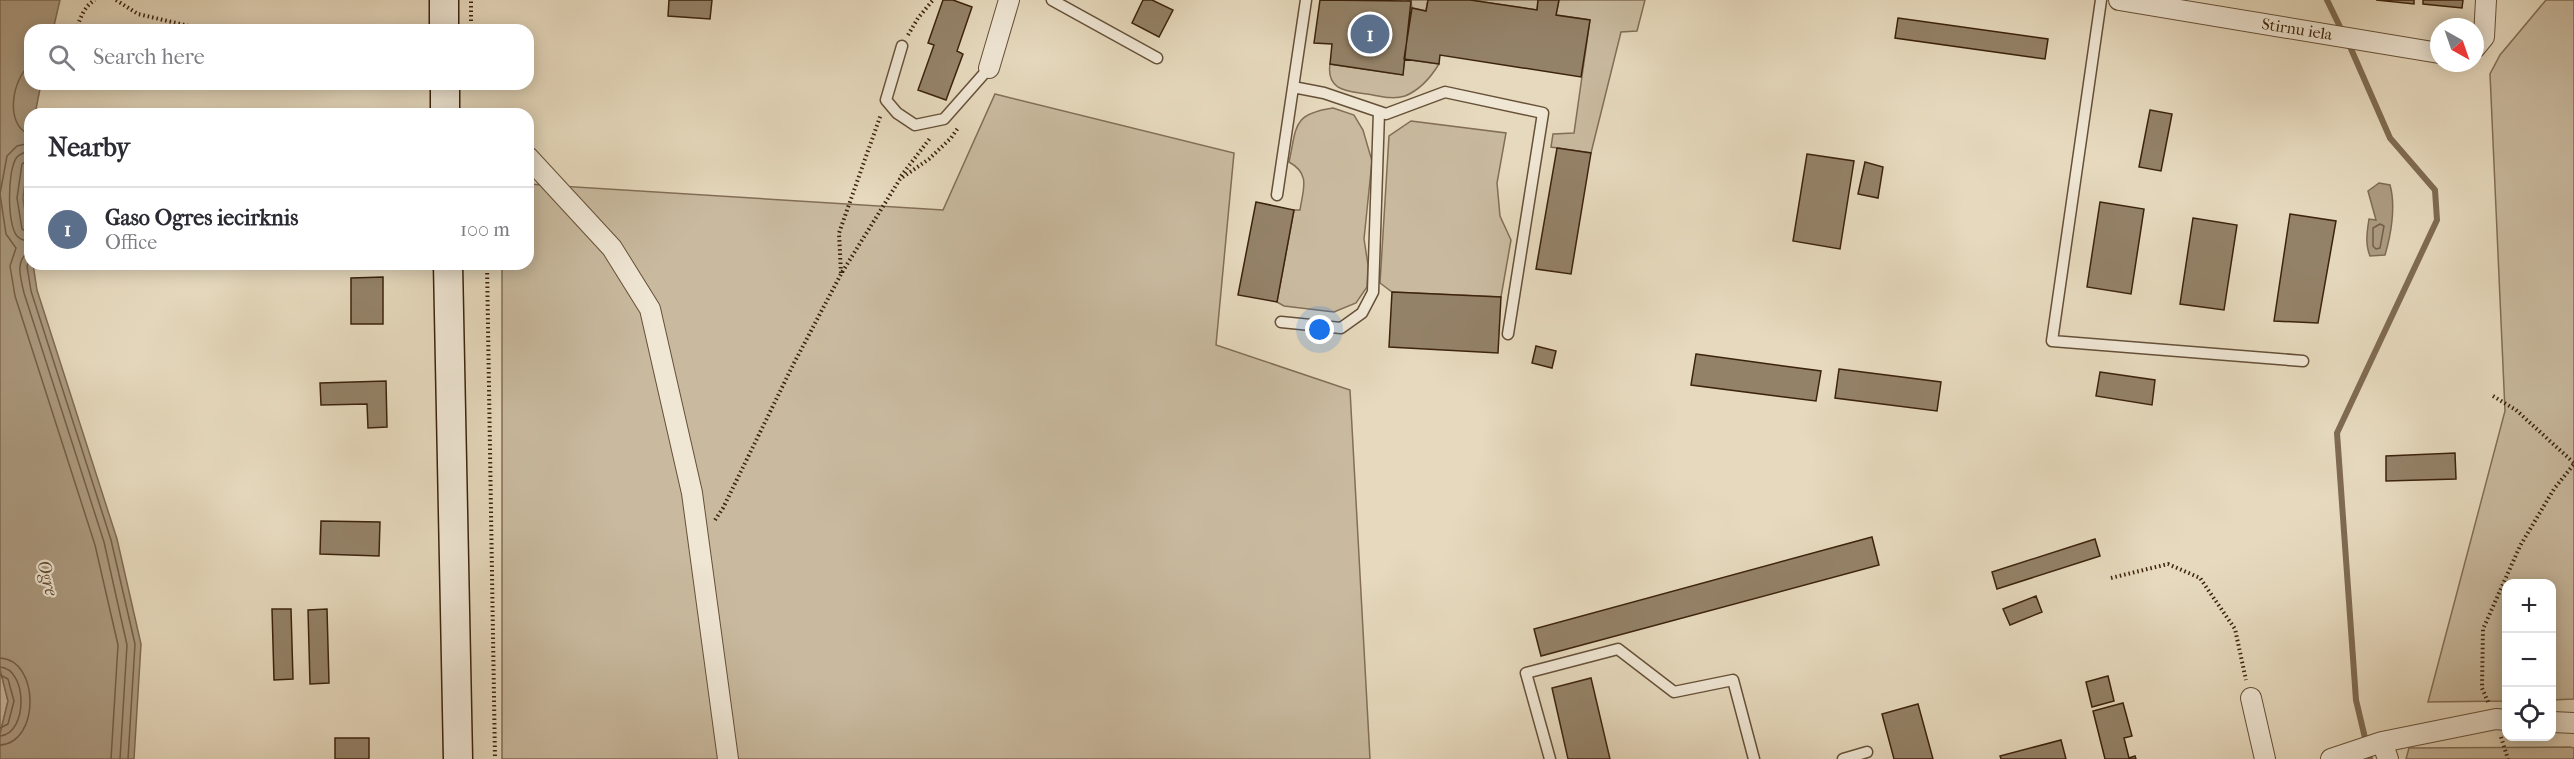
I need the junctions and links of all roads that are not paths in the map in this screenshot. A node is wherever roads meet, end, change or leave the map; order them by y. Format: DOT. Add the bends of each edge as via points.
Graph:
graph roads {
  1 [pos="444,0"];
  2 [pos="1009,0"];
  3 [pos="1052,0"];
  4 [pos="1306,0"];
  5 [pos="2101,0"];
  6 [pos="2119,0"];
  7 [pos="2486,0"];
  8 [pos="444,24"];
  9 [pos="2484,37"];
  10 [pos="902,46"];
  11 [pos="2430,52"];
  12 [pos="1157,58"];
  13 [pos="989,68"];
  14 [pos="1293,87"];
  15 [pos="445,90"];
  16 [pos="445,108"];
  17 [pos="1379,112"];
  18 [pos="534,164"];
  19 [pos="1277,195"];
  20 [pos="448,270"];
  21 [pos="1281,322"];
  22 [pos="1508,334"];
  23 [pos="2303,361"];
  24 [pos="2251,698"];
  25 [pos="2501,719"];
  26 [pos="2556,722"];
  27 [pos="2574,723"];
  28 [pos="2385,750"];
  29 [pos="1867,752"];
  30 [pos="458,759"];
  31 [pos="728,759"];
  32 [pos="1550,759"];
  33 [pos="1754,759"];
  34 [pos="1843,759"];
  35 [pos="2265,759"];
  36 [pos="2331,759"];
  1 -- 8 [label="main road"];
  2 -- 13 [label="street"];
  3 -- 12 [label="lane"];
  4 -- 14 [label="lane"];
  5 -- 23 [label="lane" via="2052,341"];
  6 -- 11 [label="street, Stirnu iela"];
  7 -- 9 [label="street"];
  10 -- 13 [label="lane" via="886,100 915,125 944,119"];
  14 -- 17 [label="lane"];
  14 -- 19 [label="lane"];
  15 -- 16 [label="main road"];
  17 -- 21 [label="lane" via="1373,292 1362,313 1341,328"];
  17 -- 22 [label="lane" via="1386,114 1445,92 1543,113"];
  18 -- 31 [label="street" via="612,248 650,309 692,493"];
  20 -- 30 [label="main road"];
  24 -- 35 [label="street"];
  25 -- 28 [label="street"];
  26 -- 27 [label="street"];
  28 -- 36 [label="street"];
  29 -- 34 [label="lane"];
  32 -- 33 [label="lane" via="1526,673 1618,649 1674,692 1733,680"];
}
